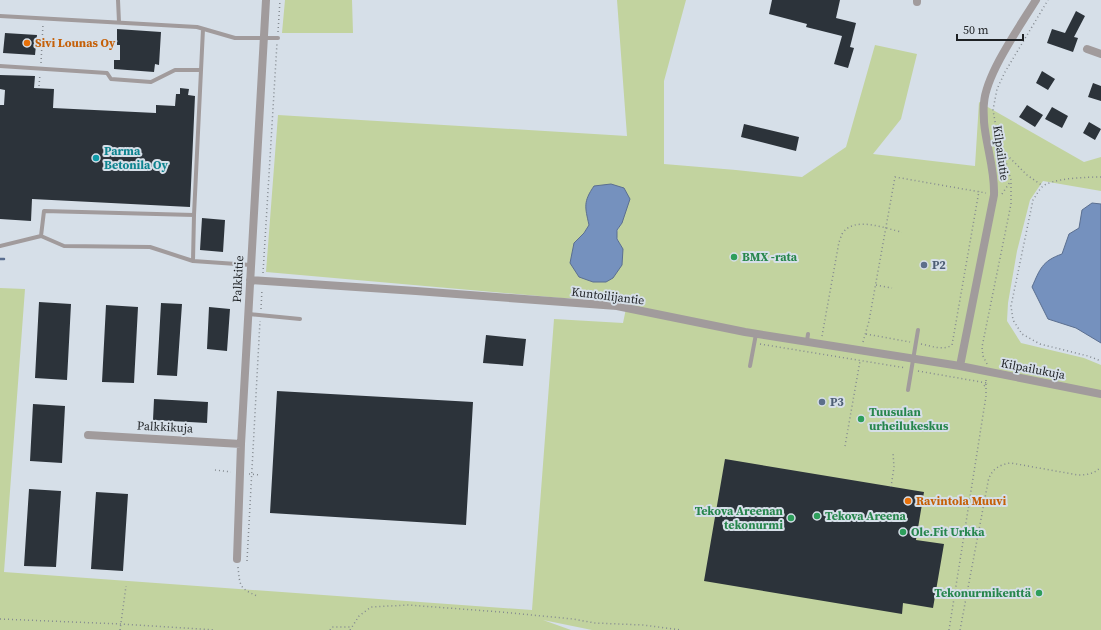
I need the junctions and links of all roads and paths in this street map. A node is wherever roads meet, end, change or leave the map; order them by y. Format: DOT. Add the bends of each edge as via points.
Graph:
graph roads {
  1 [pos="118,0"];
  2 [pos="266,0"];
  3 [pos="1036,0"];
  4 [pos="1048,0"];
  5 [pos="0,16"];
  6 [pos="43,18"];
  7 [pos="119,22"];
  8 [pos="203,29"];
  9 [pos="264,37"];
  10 [pos="278,38"];
  11 [pos="1087,49"];
  12 [pos="1101,54"];
  13 [pos="0,66"];
  14 [pos="41,69"];
  15 [pos="201,70"];
  16 [pos="39,86"];
  17 [pos="1003,151"];
  18 [pos="1101,177"];
  19 [pos="1011,180"];
  20 [pos="1043,186"];
  21 [pos="979,191"];
  22 [pos="994,195"];
  23 [pos="194,215"];
  24 [pos="886,228"];
  25 [pos="902,232"];
  26 [pos="41,236"];
  27 [pos="0,246"];
  28 [pos="193,260"];
  29 [pos="251,265"];
  30 [pos="250,280"];
  31 [pos="876,284"];
  32 [pos="892,288"];
  33 [pos="248,314"];
  34 [pos="300,319"];
  35 [pos="918,330"];
  36 [pos="756,334"];
  37 [pos="866,334"];
  38 [pos="822,336"];
  39 [pos="863,342"];
  40 [pos="916,342"];
  41 [pos="754,343"];
  42 [pos="912,359"];
  43 [pos="860,361"];
  44 [pos="1101,361"];
  45 [pos="988,364"];
  46 [pos="750,366"];
  47 [pos="960,366"];
  48 [pos="910,369"];
  49 [pos="940,375"];
  50 [pos="940,378"];
  51 [pos="987,383"];
  52 [pos="984,386"];
  53 [pos="908,390"];
  54 [pos="1101,394"];
  55 [pos="88,435"];
  56 [pos="241,444"];
  57 [pos="845,446"];
  58 [pos="892,453"];
  59 [pos="1101,467"];
  60 [pos="891,486"];
  61 [pos="237,560"];
  62 [pos="126,586"];
  63 [pos="257,596"];
  64 [pos="0,619"];
  65 [pos="121,624"];
  66 [pos="352,627"];
  67 [pos="120,630"];
  68 [pos="215,630"];
  69 [pos="330,630"];
  70 [pos="350,630"];
  71 [pos="681,630"];
  72 [pos="950,630"];
  73 [pos="960,630"];
  1 -- 7 [label="lane"];
  2 -- 9 [label="street, Palkkitie"];
  3 -- 22 [label="street, Kilpailutie" via="991,79 984,103 984,124 993,170"];
  4 -- 17 [label="path" via="997,89 993,110"];
  5 -- 6 [label="lane"];
  6 -- 7 [label="lane"];
  6 -- 14 [label="path"];
  7 -- 8 [label="lane" via="197,26"];
  8 -- 9 [label="lane" via="235,38"];
  8 -- 15 [label="lane"];
  9 -- 10 [label="lane"];
  9 -- 29 [label="street, Palkkitie"];
  11 -- 12 [label="street"];
  13 -- 14 [label="lane"];
  14 -- 15 [label="lane" via="107,73 111,79 151,82 175,70"];
  14 -- 16 [label="path"];
  15 -- 23 [label="lane"];
  17 -- 19 [label="path"];
  17 -- 20 [label="path" via="1027,175"];
  18 -- 20 [label="path" via="1061,180"];
  19 -- 22 [label="path" via="1001,196"];
  19 -- 45 [label="path" via="1011,204 982,347 983,356"];
  20 -- 44 [label="path" via="1033,200 1022,248 1011,306 1013,320 1022,334 1040,344"];
  21 -- 22 [label="path"];
  21 -- 24 [label="path" via="895,177"];
  21 -- 40 [label="path" via="952,345 942,348"];
  22 -- 47 [label="street, Kilpailutie"];
  23 -- 26 [label="lane" via="44,210"];
  23 -- 28 [label="lane"];
  24 -- 25 [label="path"];
  24 -- 31 [label="path"];
  24 -- 38 [label="path" via="866,223 850,227 843,233 839,242"];
  26 -- 27 [label="lane"];
  26 -- 28 [label="lane" via="64,246 150,247"];
  28 -- 29 [label="lane"];
  29 -- 30 [label="street, Palkkitie"];
  30 -- 33 [label="street, Palkkitie"];
  30 -- 36 [label="street, Kuntoilijantie" via="617,306"];
  31 -- 32 [label="path"];
  31 -- 37 [label="path"];
  33 -- 34 [label="lane"];
  33 -- 56 [label="street, Palkkitie"];
  35 -- 40 [label="lane"];
  36 -- 41 [label="lane"];
  36 -- 42 [label="street, Kuntoilijantie" via="808,338"];
  37 -- 39 [label="path"];
  37 -- 40 [label="path"];
  40 -- 42 [label="lane"];
  41 -- 43 [label="path"];
  41 -- 46 [label="lane"];
  42 -- 47 [label="street, Kuntoilijantie"];
  42 -- 48 [label="lane"];
  43 -- 48 [label="path"];
  43 -- 57 [label="path"];
  47 -- 54 [label="street, Kilpailukuja"];
  48 -- 49 [label="path"];
  48 -- 53 [label="lane"];
  49 -- 50 [label="path"];
  49 -- 51 [label="path"];
  51 -- 52 [label="path"];
  51 -- 72 [label="path"];
  55 -- 56 [label="street, Palkkikuja"];
  56 -- 61 [label="street, Palkkitie"];
  58 -- 60 [label="path" via="894,467"];
  59 -- 73 [label="path" via="1091,474 1078,475 1011,463 1004,464 991,473"];
  61 -- 63 [label="path" via="244,590"];
  62 -- 65 [label="path"];
  64 -- 65 [label="path"];
  65 -- 67 [label="path"];
  65 -- 68 [label="path"];
  66 -- 69 [label="path" via="332,627"];
  66 -- 70 [label="path"];
  66 -- 71 [label="path" via="359,616 371,607 408,605"];
}
